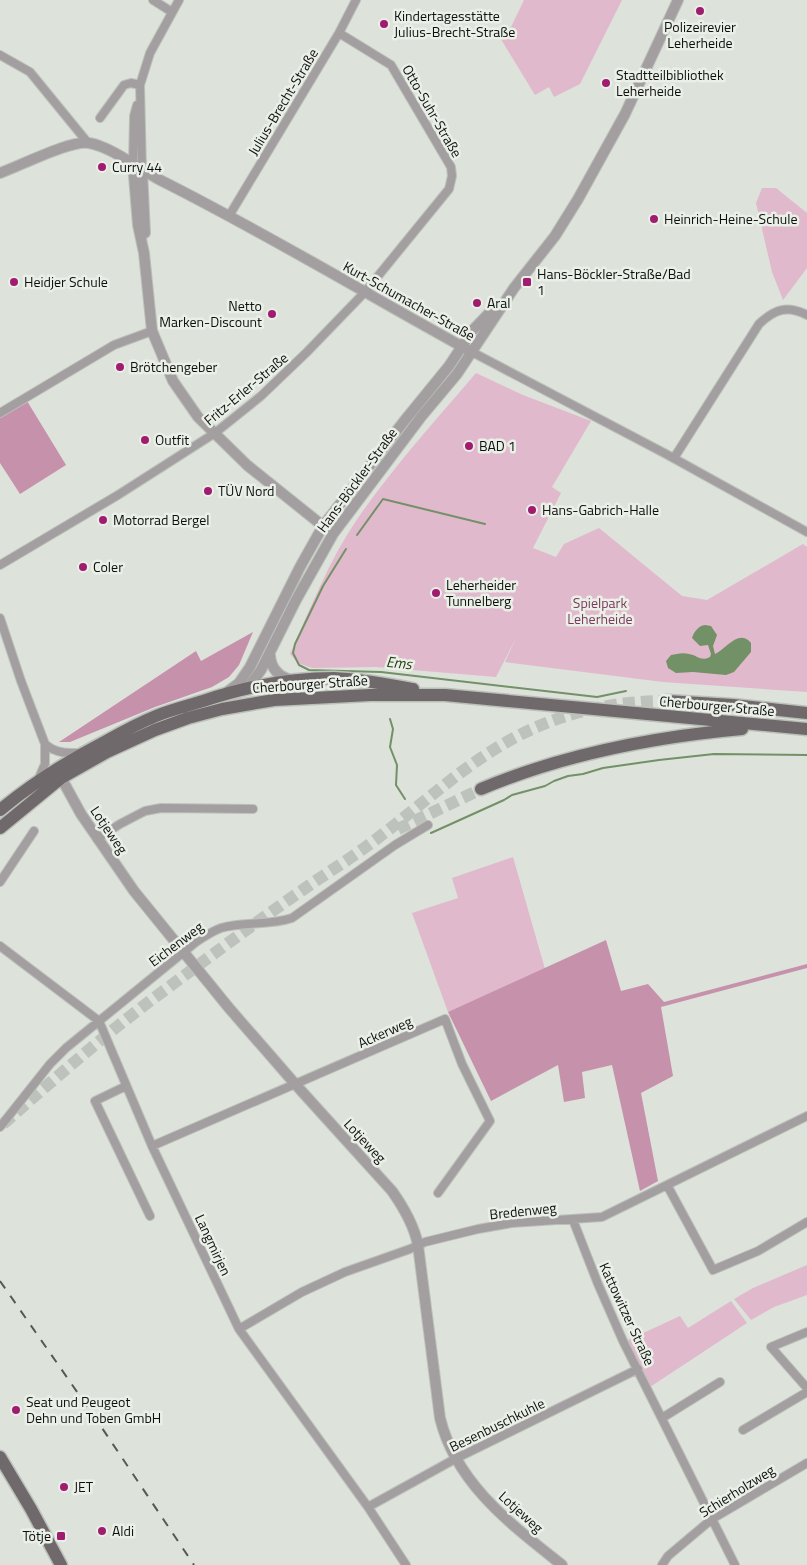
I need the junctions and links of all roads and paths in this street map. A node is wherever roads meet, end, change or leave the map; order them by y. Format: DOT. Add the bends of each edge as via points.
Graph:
graph roads {
  1 [pos="153,0"];
  2 [pos="179,0"];
  3 [pos="356,0"];
  4 [pos="678,0"];
  5 [pos="172,12"];
  6 [pos="339,32"];
  7 [pos="0,55"];
  8 [pos="140,89"];
  9 [pos="100,118"];
  10 [pos="88,143"];
  11 [pos="137,167"];
  12 [pos="0,173"];
  13 [pos="229,216"];
  14 [pos="514,288"];
  15 [pos="365,292"];
  16 [pos="807,314"];
  17 [pos="152,331"];
  18 [pos="462,346"];
  19 [pos="472,352"];
  20 [pos="0,413"];
  21 [pos="214,433"];
  22 [pos="674,458"];
  23 [pos="323,526"];
  24 [pos="807,532"];
  25 [pos="333,534"];
  26 [pos="0,565"];
  27 [pos="0,618"];
  28 [pos="3,637"];
  29 [pos="270,655"];
  30 [pos="246,675"];
  31 [pos="292,680"];
  32 [pos="247,688"];
  33 [pos="445,695"];
  34 [pos="217,696"];
  35 [pos="667,701"];
  36 [pos="258,702"];
  37 [pos="222,709"];
  38 [pos="807,713"];
  39 [pos="777,727"];
  40 [pos="807,729"];
  41 [pos="45,744"];
  42 [pos="84,752"];
  43 [pos="58,773"];
  44 [pos="38,780"];
  45 [pos="481,789"];
  46 [pos="253,809"];
  47 [pos="0,810"];
  48 [pos="428,825"];
  49 [pos="0,828"];
  50 [pos="34,831"];
  51 [pos="97,839"];
  52 [pos="0,882"];
  53 [pos="0,946"];
  54 [pos="183,952"];
  55 [pos="99,1021"];
  56 [pos="296,1085"];
  57 [pos="126,1086"];
  58 [pos="807,1116"];
  59 [pos="0,1127"];
  60 [pos="152,1146"];
  61 [pos="667,1185"];
  62 [pos="438,1193"];
  63 [pos="150,1216"];
  64 [pos="573,1220"];
  65 [pos="807,1222"];
  66 [pos="418,1245"];
  67 [pos="239,1329"];
  68 [pos="807,1332"];
  69 [pos="638,1369"];
  70 [pos="720,1382"];
  71 [pos="807,1388"];
  72 [pos="807,1392"];
  73 [pos="662,1418"];
  74 [pos="742,1430"];
  75 [pos="0,1457"];
  76 [pos="455,1460"];
  77 [pos="807,1463"];
  78 [pos="368,1507"];
  79 [pos="712,1519"];
  80 [pos="61,1565"];
  81 [pos="406,1565"];
  82 [pos="562,1565"];
  83 [pos="662,1565"];
  84 [pos="735,1565"];
  1 -- 5 [label="street"];
  2 -- 5 [label="street"];
  3 -- 6 [label="street, Julius-Brecht-Straße"];
  4 -- 14 [label="street, Hans-Böckler-Straße" via="596,168 555,236"];
  5 -- 8 [label="street" via="150,53"];
  6 -- 13 [label="street, Julius-Brecht-Straße"];
  6 -- 15 [label="street, Otto-Suhr-Straße" via="391,65 451,167 452,176 449,189"];
  7 -- 10 [label="street" via="30,72"];
  8 -- 9 [label="street" via="131,83 124,85"];
  8 -- 11 [label="street" via="134,116"];
  10 -- 11 [label="street, Kurt-Schumacher-Straße"];
  10 -- 12 [label="street" via="73,144"];
  11 -- 13 [label="street, Kurt-Schumacher-Straße"];
  11 -- 17 [label="street" via="138,225"];
  13 -- 15 [label="street, Kurt-Schumacher-Straße"];
  14 -- 18 [label="street, Hans-Böckler-Straße" via="472,331"];
  14 -- 19 [label="street, Hans-Böckler-Straße"];
  15 -- 18 [label="street, Kurt-Schumacher-Straße"];
  15 -- 21 [label="street, Fritz-Erler-Straße" via="296,364"];
  16 -- 22 [label="street" via="781,310 759,324"];
  17 -- 20 [label="street" via="114,345"];
  17 -- 21 [label="street" via="173,381 194,412"];
  18 -- 19 [label="street, Kurt-Schumacher-Straße"];
  18 -- 23 [label="street, Hans-Böckler-Straße" via="450,366"];
  19 -- 22 [label="street, Kurt-Schumacher-Straße"];
  19 -- 25 [label="street, Hans-Böckler-Straße"];
  21 -- 23 [label="street" via="253,470"];
  21 -- 26 [label="street, Fritz-Erler-Straße"];
  22 -- 24 [label="street, Kurt-Schumacher-Straße"];
  23 -- 25 [label="street"];
  23 -- 30 [label="street, Hans-Böckler-Straße"];
  25 -- 29 [label="street, Hans-Böckler-Straße"];
  27 -- 28 [label="street"];
  28 -- 41 [label="street"];
  29 -- 31 [label="street" via="275,670"];
  29 -- 32 [label="street, Hans-Böckler-Straße"];
  30 -- 32 [label="street"];
  30 -- 34 [label="street, Hans-Böckler-Straße" via="230,690"];
  31 -- 32 [label="main road, Cherbourger Straße"];
  31 -- 33 [label="main road, Cherbourger Straße" via="362,680"];
  32 -- 34 [label="main road, Cherbourger Straße"];
  32 -- 36 [label="main road"];
  32 -- 37 [label="main road" via="232,704"];
  33 -- 36 [label="main road, Cherbourger Straße" via="330,696"];
  33 -- 39 [label="main road, Cherbourger Straße"];
  34 -- 42 [label="main road, Cherbourger Straße" via="155,716"];
  35 -- 38 [label="main road"];
  36 -- 37 [label="main road, Cherbourger Straße"];
  37 -- 43 [label="main road, Cherbourger Straße" via="155,730"];
  39 -- 40 [label="main road, Cherbourger Straße"];
  39 -- 45 [label="main road" via="719,731 604,749 539,767"];
  41 -- 42 [label="street" via="61,753"];
  41 -- 44 [label="street" via="44,764"];
  42 -- 43 [label="main road, Cherbourger Straße"];
  43 -- 44 [label="main road, Cherbourger Straße"];
  43 -- 49 [label="main road, Cherbourger Straße"];
  43 -- 51 [label="street, Lotjeweg"];
  44 -- 47 [label="main road, Cherbourger Straße"];
  46 -- 51 [label="street" via="161,808 145,811"];
  48 -- 54 [label="street, Eichenweg" via="292,918 218,929"];
  50 -- 52 [label="street"];
  51 -- 54 [label="street, Lotjeweg"];
  53 -- 55 [label="street"];
  54 -- 55 [label="street, Eichenweg"];
  54 -- 56 [label="street, Lotjeweg"];
  55 -- 57 [label="street, Langmirjen"];
  55 -- 59 [label="street, Eichenweg" via="50,1064"];
  56 -- 60 [label="street, Ackerweg"];
  56 -- 62 [label="street, Ackerweg" via="445,1019 462,1064 490,1121"];
  56 -- 66 [label="street, Lotjeweg" via="392,1191 412,1226"];
  57 -- 60 [label="street, Langmirjen"];
  57 -- 63 [label="street" via="95,1101"];
  58 -- 61 [label="street, Bredenweg"];
  60 -- 67 [label="street, Langmirjen"];
  61 -- 64 [label="street, Bredenweg" via="602,1217"];
  61 -- 65 [label="street" via="714,1270"];
  64 -- 66 [label="street, Bredenweg" via="496,1226"];
  64 -- 69 [label="street, Kattowitzer Straße" via="623,1341"];
  66 -- 67 [label="street, Bredenweg" via="302,1292"];
  66 -- 76 [label="street, Lotjeweg" via="440,1418"];
  67 -- 78 [label="street, Langmirjen"];
  68 -- 71 [label="street" via="771,1347"];
  69 -- 73 [label="street, Kattowitzer Straße"];
  69 -- 76 [label="street, Besenbuschkuhle"];
  70 -- 73 [label="street"];
  72 -- 74 [label="street"];
  73 -- 79 [label="street, Kattowitzer Straße"];
  75 -- 80 [label="main road"];
  76 -- 78 [label="street, Besenbuschkuhle"];
  76 -- 82 [label="street, Lotjeweg" via="507,1520"];
  77 -- 79 [label="street, Schierholzweg"];
  78 -- 81 [label="street, Langmirjen"];
  79 -- 83 [label="street, Schierholzweg" via="668,1556"];
  79 -- 84 [label="street, Kattowitzer Straße"];
}
